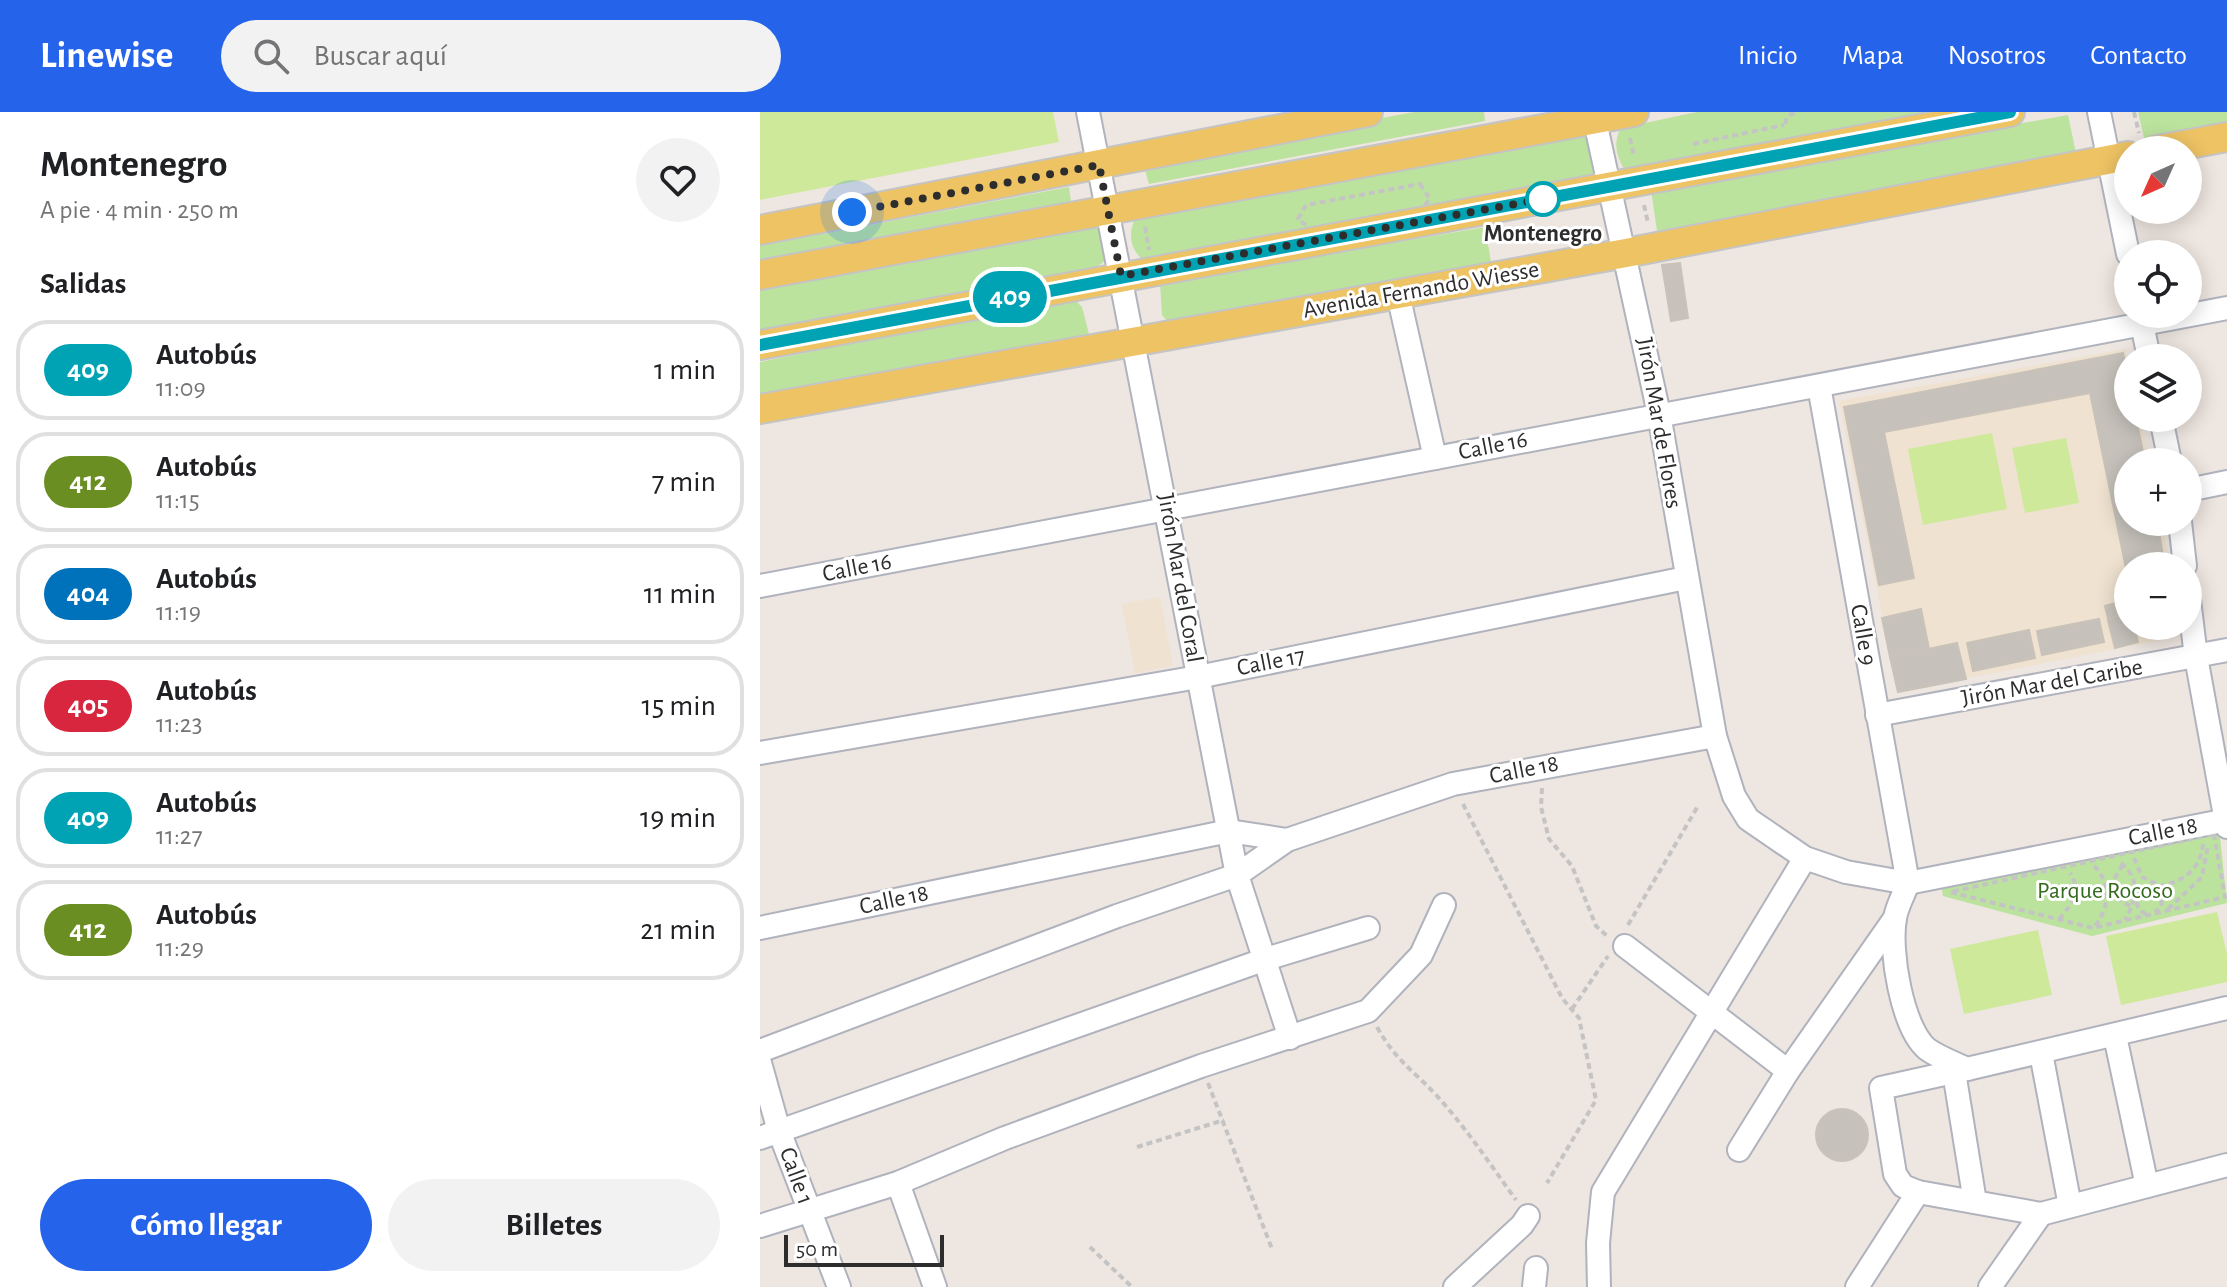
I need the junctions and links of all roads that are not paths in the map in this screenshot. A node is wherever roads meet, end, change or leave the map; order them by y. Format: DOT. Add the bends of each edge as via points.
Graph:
graph roads {
  1 [pos="1088,112"];
  2 [pos="2010,112"];
  3 [pos="2099,112"];
  4 [pos="1356,113"];
  5 [pos="1594,116"];
  6 [pos="1630,119"];
  7 [pos="1271,122"];
  8 [pos="2120,136"];
  9 [pos="2227,137"];
  10 [pos="2202,141"];
  11 [pos="2114,156"];
  12 [pos="1099,165"];
  13 [pos="1612,187"];
  14 [pos="1108,211"];
  15 [pos="760,230"];
  16 [pos="1626,253"];
  17 [pos="760,275"];
  18 [pos="1121,276"];
  19 [pos="1398,294"];
  20 [pos="2227,308"];
  21 [pos="2202,311"];
  22 [pos="2114,325"];
  23 [pos="1135,342"];
  24 [pos="760,345"];
  25 [pos="1819,386"];
  26 [pos="760,409"];
  27 [pos="1659,414"];
  28 [pos="1435,458"];
  29 [pos="2227,482"];
  30 [pos="2202,487"];
  31 [pos="1168,509"];
  32 [pos="1686,578"];
  33 [pos="760,586"];
  34 [pos="2194,640"];
  35 [pos="2227,650"];
  36 [pos="2196,657"];
  37 [pos="1198,677"];
  38 [pos="1877,715"];
  39 [pos="1715,736"];
  40 [pos="760,753"];
  41 [pos="2219,827"];
  42 [pos="1229,831"];
  43 [pos="1287,840"];
  44 [pos="1805,858"];
  45 [pos="1237,875"];
  46 [pos="1908,883"];
  47 [pos="1444,905"];
  48 [pos="1895,918"];
  49 [pos="760,928"];
  50 [pos="1368,928"];
  51 [pos="1625,938"];
  52 [pos="1266,959"];
  53 [pos="2227,1008"];
  54 [pos="1712,1015"];
  55 [pos="2115,1036"];
  56 [pos="1290,1038"];
  57 [pos="760,1051"];
  58 [pos="2041,1053"];
  59 [pos="760,1063"];
  60 [pos="1960,1070"];
  61 [pos="1788,1071"];
  62 [pos="770,1134"];
  63 [pos="1739,1150"];
  64 [pos="2227,1165"];
  65 [pos="898,1183"];
  66 [pos="2147,1186"];
  67 [pos="1918,1192"];
  68 [pos="1975,1202"];
  69 [pos="2070,1206"];
  70 [pos="808,1209"];
  71 [pos="2041,1214"];
  72 [pos="1528,1216"];
  73 [pos="760,1226"];
  74 [pos="839,1287"];
  75 [pos="935,1287"];
  76 [pos="1455,1287"];
  77 [pos="1599,1287"];
  78 [pos="1857,1287"];
  79 [pos="1990,1287"];
  1 -- 12 [label="street, Jirón Mar del Coral"];
  2 -- 13 [label="main road"];
  3 -- 8 [label="street"];
  4 -- 7 [label="main road"];
  5 -- 6 [label="main road"];
  5 -- 13 [label="street, Jirón Mar de Flores"];
  5 -- 14 [label="main road"];
  7 -- 12 [label="main road"];
  9 -- 10 [label="main road, Avenida Fernando Wiesse"];
  11 -- 16 [label="main road, Avenida Fernando Wiesse"];
  12 -- 14 [label="street, Jirón Mar del Coral"];
  12 -- 15 [label="main road"];
  13 -- 16 [label="street, Jirón Mar de Flores"];
  13 -- 18 [label="main road"];
  14 -- 17 [label="main road"];
  14 -- 18 [label="street, Jirón Mar del Coral"];
  16 -- 19 [label="main road, Avenida Fernando Wiesse"];
  16 -- 27 [label="street, Jirón Mar de Flores"];
  18 -- 23 [label="street, Jirón Mar del Coral"];
  18 -- 24 [label="main road"];
  19 -- 23 [label="main road, Avenida Fernando Wiesse"];
  19 -- 28 [label="street"];
  20 -- 21 [label="street, Calle 16"];
  22 -- 25 [label="street, Calle 16"];
  23 -- 26 [label="main road, Avenida Fernando Wiesse"];
  23 -- 31 [label="street, Jirón Mar del Coral"];
  25 -- 27 [label="street, Calle 16"];
  25 -- 38 [label="street, Calle 9"];
  27 -- 28 [label="street, Calle 16"];
  27 -- 32 [label="street, Jirón Mar de Flores"];
  28 -- 31 [label="street, Calle 16"];
  29 -- 30 [label="street"];
  31 -- 33 [label="street, Calle 16"];
  31 -- 37 [label="street, Jirón Mar del Coral"];
  32 -- 37 [label="street, Calle 17"];
  32 -- 39 [label="street, Jirón Mar de Flores"];
  34 -- 36 [label="street"];
  35 -- 36 [label="street, Jirón Mar del Caribe"];
  36 -- 38 [label="street, Jirón Mar del Caribe"];
  36 -- 41 [label="street"];
  37 -- 40 [label="street, Calle 17"];
  37 -- 42 [label="street, Jirón Mar del Coral"];
  38 -- 46 [label="street, Calle 9"];
  39 -- 43 [label="street, Calle 18" via="1453,784"];
  39 -- 44 [label="street, Calle 18" via="1740,810"];
  41 -- 46 [label="street, Calle 18"];
  42 -- 43 [label="street, Calle 18"];
  42 -- 45 [label="street, Jirón Mar del Coral"];
  42 -- 49 [label="street, Calle 18"];
  43 -- 45 [label="street"];
  44 -- 46 [label="street, Calle 18"];
  44 -- 54 [label="street"];
  45 -- 52 [label="street, Jirón Mar del Coral"];
  45 -- 57 [label="street"];
  46 -- 48 [label="street"];
  47 -- 56 [label="street" via="1421,955 1368,1011"];
  48 -- 60 [label="street" via="1896,970 1910,1026 1928,1050"];
  48 -- 61 [label="street"];
  50 -- 52 [label="street"];
  51 -- 54 [label="street"];
  52 -- 56 [label="street, Jirón Mar del Coral"];
  52 -- 62 [label="street"];
  53 -- 55 [label="street"];
  54 -- 61 [label="street"];
  54 -- 77 [label="street" via="1603,1192"];
  55 -- 58 [label="street"];
  55 -- 66 [label="street"];
  56 -- 65 [label="street" via="1005,1138"];
  58 -- 60 [label="street"];
  58 -- 69 [label="street"];
  59 -- 62 [label="street, Calle 1"];
  60 -- 67 [label="street" via="1881,1088 1895,1174 1903,1186"];
  60 -- 68 [label="street"];
  61 -- 63 [label="street"];
  62 -- 70 [label="street, Calle 1"];
  64 -- 66 [label="street"];
  65 -- 70 [label="street"];
  65 -- 75 [label="street"];
  66 -- 69 [label="street"];
  67 -- 68 [label="street"];
  67 -- 78 [label="street"];
  68 -- 71 [label="street"];
  69 -- 71 [label="street"];
  70 -- 73 [label="street"];
  70 -- 74 [label="street, Calle 1"];
  71 -- 79 [label="street"];
  72 -- 76 [label="street"];
}
